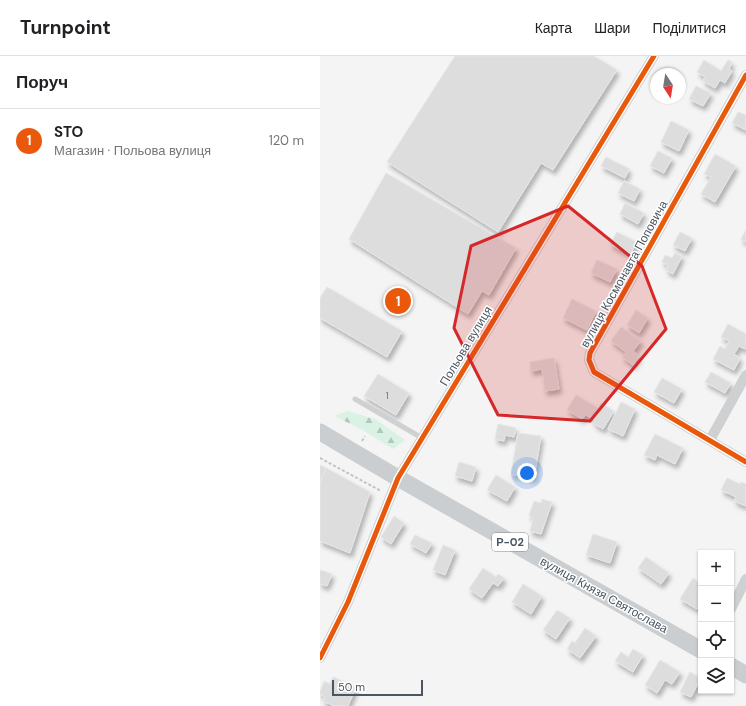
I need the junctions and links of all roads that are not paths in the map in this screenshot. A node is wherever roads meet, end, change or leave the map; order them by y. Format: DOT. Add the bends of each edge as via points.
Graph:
graph roads {
  1 [pos="654,56"];
  2 [pos="746,75"];
  3 [pos="746,375"];
  4 [pos="355,399"];
  5 [pos="320,432"];
  6 [pos="422,438"];
  7 [pos="710,440"];
  8 [pos="746,462"];
  9 [pos="398,478"];
  10 [pos="746,579"];
  11 [pos="734,603"];
  12 [pos="698,648"];
  13 [pos="320,658"];
  14 [pos="734,668"];
  15 [pos="746,675"];
  1 -- 6 [label="street, Польова вулиця"];
  2 -- 7 [label="street, вулиця Космонавта Поповича" via="590,353 594,372"];
  3 -- 7 [label="street"];
  4 -- 6 [label="lane"];
  5 -- 9 [label="main road, вулиця Князя Святослава / Р-02"];
  6 -- 9 [label="street, Польова вулиця"];
  7 -- 8 [label="street, вулиця Космонавта Поповича"];
  9 -- 12 [label="main road, вулиця Князя Святослава / Р-02"];
  9 -- 13 [label="street, Польова вулиця" via="348,602"];
  10 -- 11 [label="street"];
  14 -- 15 [label="main road"];
}
